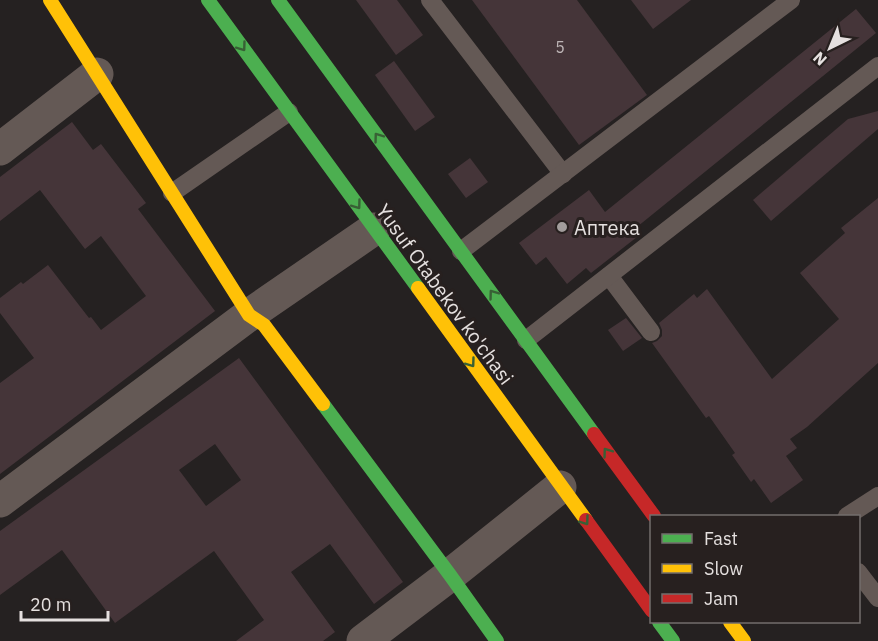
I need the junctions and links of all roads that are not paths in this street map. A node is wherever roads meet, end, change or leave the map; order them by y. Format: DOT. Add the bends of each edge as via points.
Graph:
graph roads {
  1 [pos="50,0"];
  2 [pos="208,0"];
  3 [pos="278,0"];
  4 [pos="430,0"];
  5 [pos="791,0"];
  6 [pos="878,66"];
  7 [pos="97,74"];
  8 [pos="289,112"];
  9 [pos="0,149"];
  10 [pos="563,174"];
  11 [pos="172,193"];
  12 [pos="374,229"];
  13 [pos="461,252"];
  14 [pos="609,276"];
  15 [pos="249,315"];
  16 [pos="651,332"];
  17 [pos="526,340"];
  18 [pos="560,487"];
  19 [pos="878,496"];
  20 [pos="0,501"];
  21 [pos="653,515"];
  22 [pos="849,515"];
  23 [pos="450,575"];
  24 [pos="860,575"];
  25 [pos="878,598"];
  26 [pos="650,610"];
  27 [pos="660,623"];
  28 [pos="731,623"];
  29 [pos="363,641"];
  30 [pos="497,641"];
  31 [pos="673,641"];
  32 [pos="744,641"];
  1 -- 7 [label="main road"];
  2 -- 8 [label="main road, Yusuf Otabekov ko'chasi, one-way"];
  13 -- 3 [label="main road, Yusuf Otabekov ko'chasi, one-way"];
  4 -- 10 [label="lane"];
  5 -- 10 [label="lane"];
  6 -- 14 [label="lane"];
  7 -- 9 [label="street"];
  7 -- 11 [label="main road"];
  8 -- 11 [label="lane"];
  8 -- 12 [label="main road, Yusuf Otabekov ko'chasi, one-way"];
  10 -- 13 [label="lane"];
  11 -- 15 [label="main road"];
  12 -- 15 [label="street"];
  12 -- 18 [label="main road, Yusuf Otabekov ko'chasi, one-way"];
  17 -- 13 [label="main road, Yusuf Otabekov ko'chasi, one-way"];
  14 -- 16 [label="lane"];
  14 -- 17 [label="lane"];
  15 -- 20 [label="street"];
  15 -- 23 [label="main road" via="264,325"];
  21 -- 17 [label="main road, Yusuf Otabekov ko'chasi, one-way"];
  18 -- 23 [label="street"];
  18 -- 26 [label="main road, Yusuf Otabekov ko'chasi, one-way"];
  19 -- 22 [label="lane"];
  23 -- 29 [label="street"];
  23 -- 30 [label="main road"];
  24 -- 25 [label="lane"];
  27 -- 31 [label="main road"];
  28 -- 32 [label="main road"];
}
